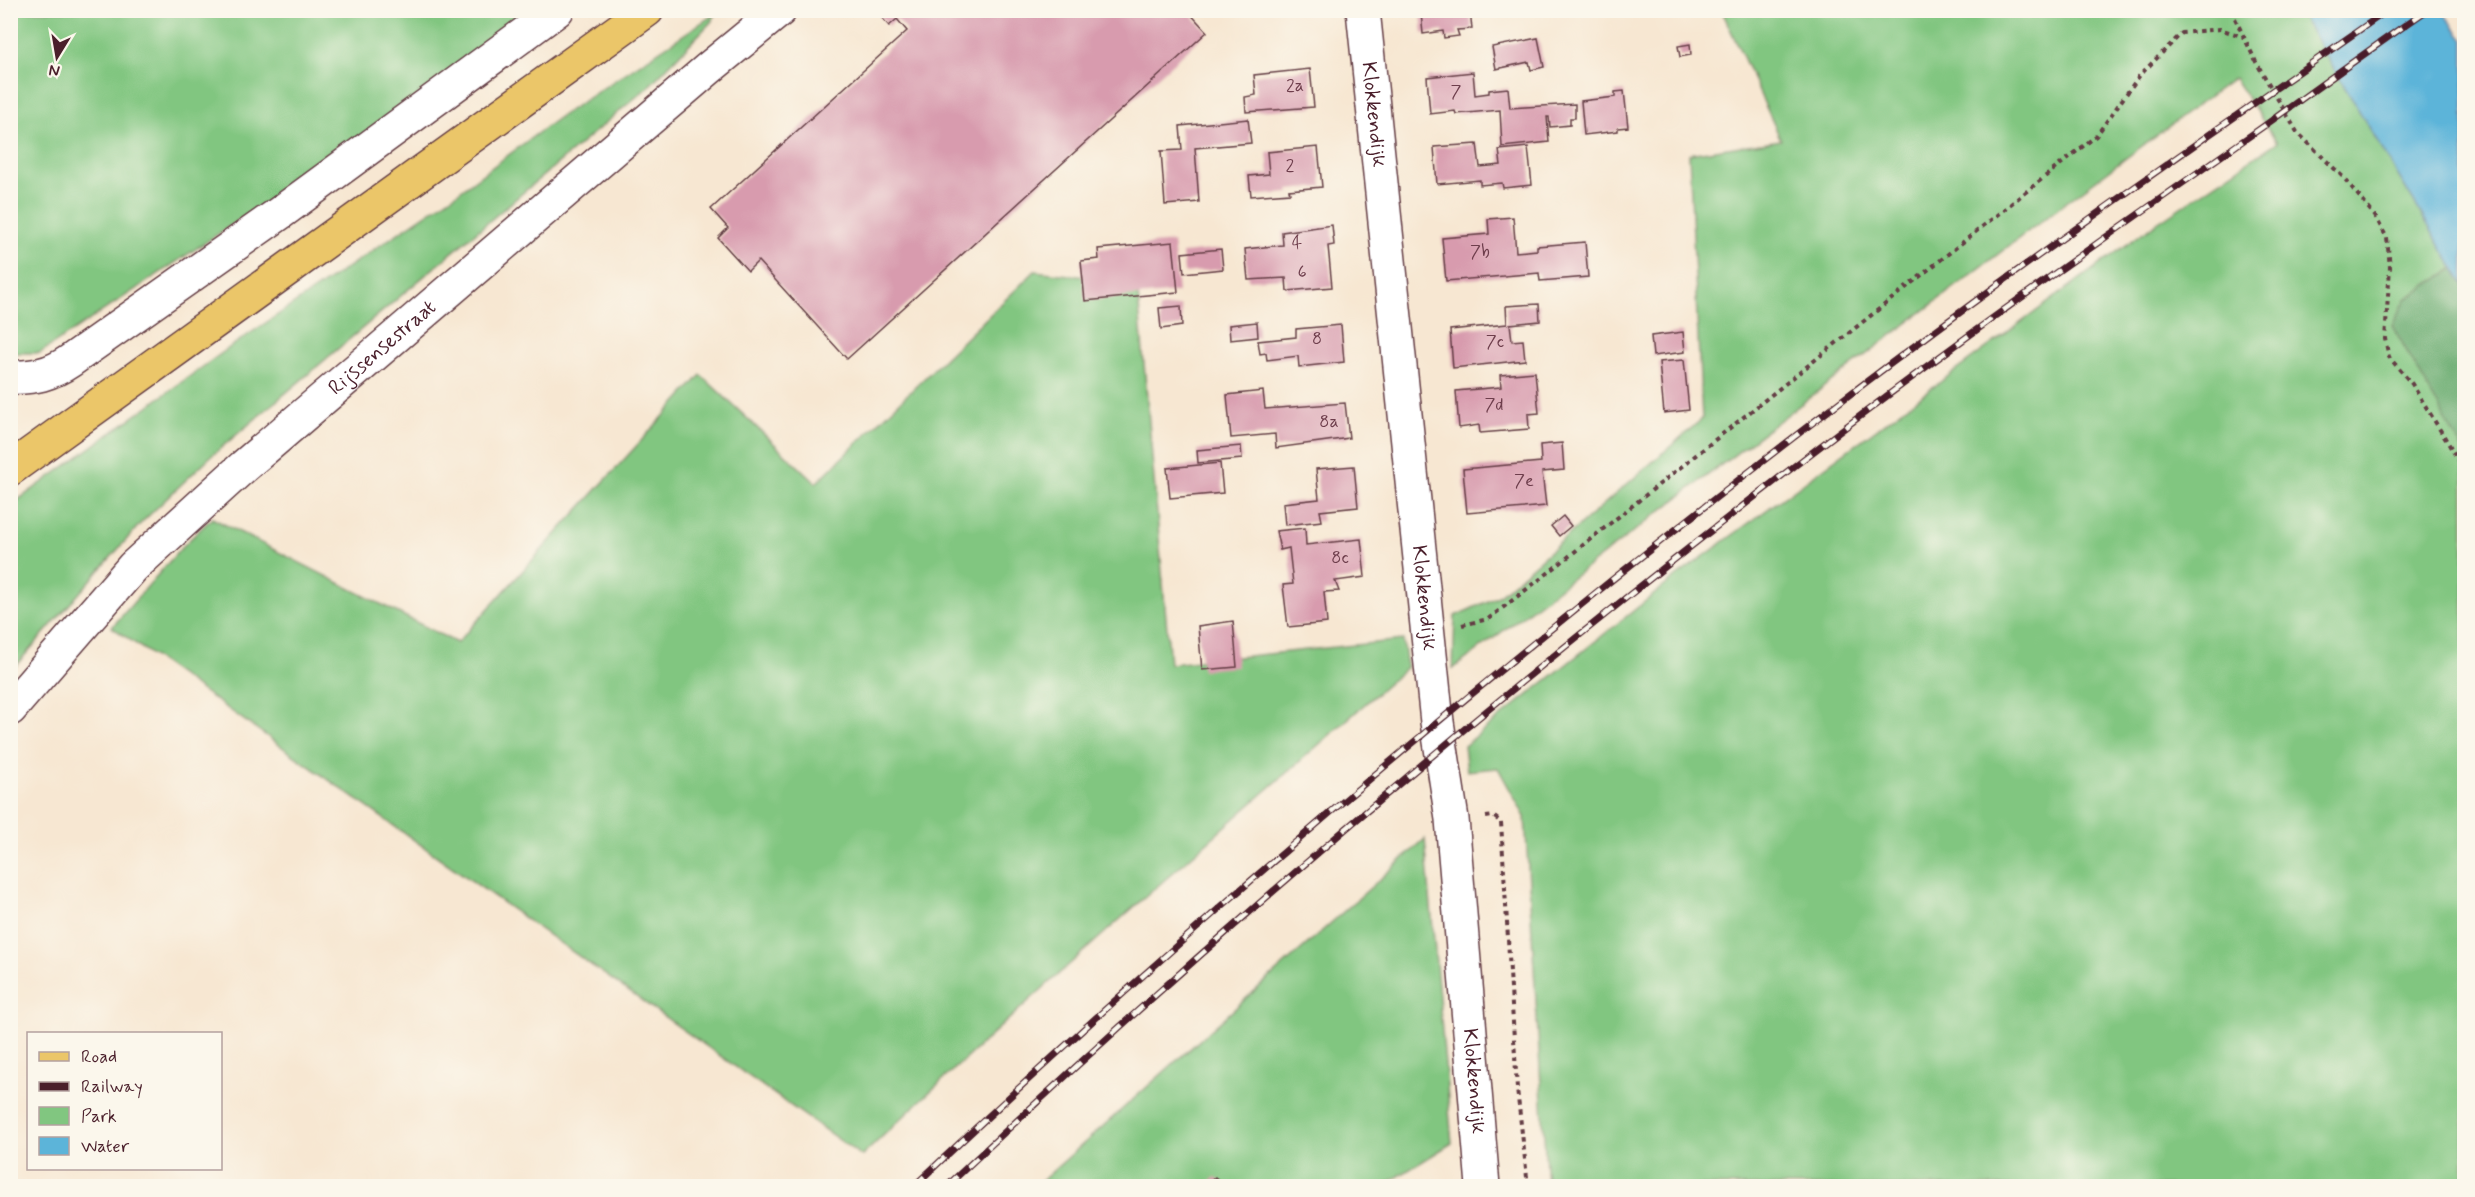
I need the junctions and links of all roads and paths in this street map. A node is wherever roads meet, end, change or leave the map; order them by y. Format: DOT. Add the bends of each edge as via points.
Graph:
graph roads {
  1 [pos="557,10"];
  2 [pos="647,10"];
  3 [pos="780,10"];
  4 [pos="1362,10"];
  5 [pos="2231,10"];
  6 [pos="2244,37"];
  7 [pos="10,378"];
  8 [pos="2464,469"];
  9 [pos="10,470"];
  10 [pos="1427,631"];
  11 [pos="10,709"];
  12 [pos="1452,819"];
  13 [pos="1483,1186"];
  14 [pos="1528,1186"];
  1 -- 7 [label="street" via="70,361 52,373"];
  2 -- 9 [label="main road"];
  3 -- 11 [label="street, Rijssensestraat" via="252,460 141,560"];
  4 -- 10 [label="street, Klokkendijk"];
  5 -- 6 [label="path"];
  6 -- 8 [label="path" via="2297,132 2344,178 2375,216 2387,238 2390,267 2385,339 2389,357 2412,384"];
  6 -- 10 [label="path" via="2220,28 2182,33 2140,75 2096,136 1548,573 1488,619"];
  10 -- 12 [label="street, Klokkendijk"];
  12 -- 13 [label="street, Klokkendijk"];
  12 -- 14 [label="path" via="1494,816 1501,822 1517,1089"];
}
